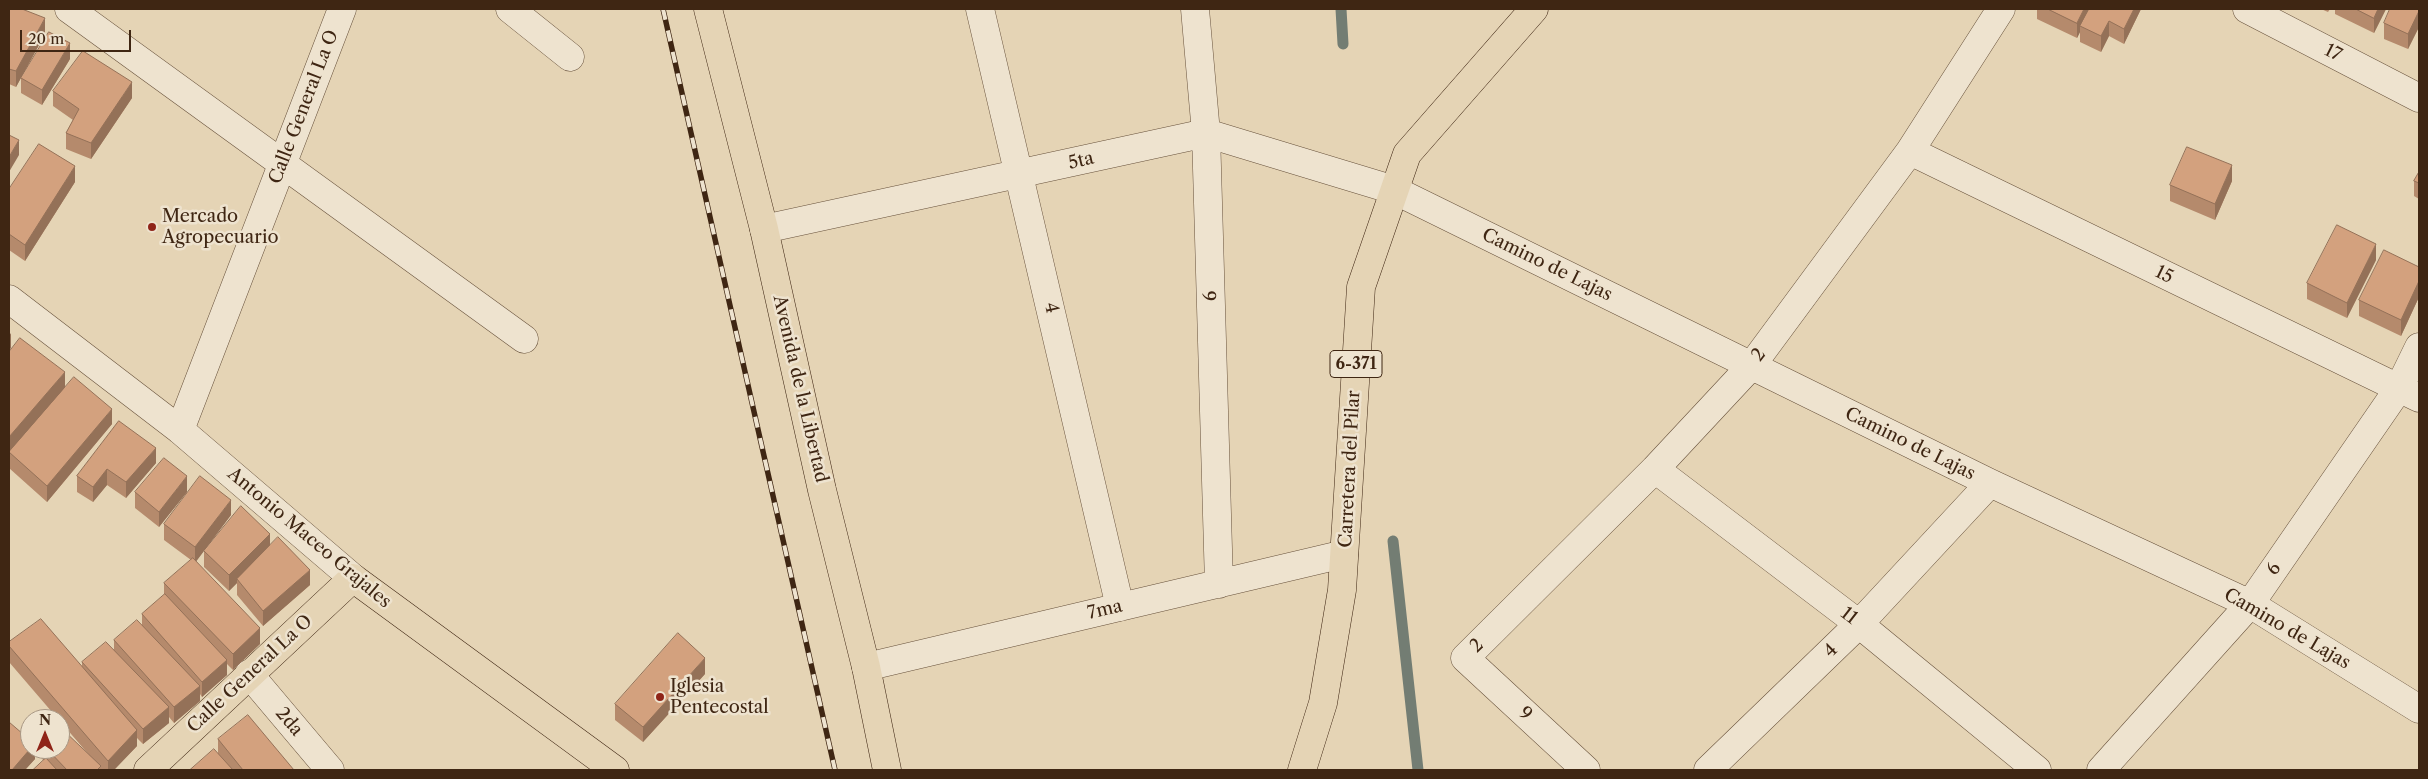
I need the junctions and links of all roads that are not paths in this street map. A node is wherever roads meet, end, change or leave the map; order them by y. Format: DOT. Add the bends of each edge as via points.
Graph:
graph roads {
  1 [pos="69,9"];
  2 [pos="342,9"];
  3 [pos="510,9"];
  4 [pos="708,9"];
  5 [pos="980,9"];
  6 [pos="1195,9"];
  7 [pos="1534,9"];
  8 [pos="2001,9"];
  9 [pos="2247,9"];
  10 [pos="570,57"];
  11 [pos="2419,98"];
  12 [pos="1206,133"];
  13 [pos="1910,151"];
  14 [pos="281,164"];
  15 [pos="1020,174"];
  16 [pos="1394,190"];
  17 [pos="764,229"];
  18 [pos="9,299"];
  19 [pos="524,339"];
  20 [pos="2419,347"];
  21 [pos="1752,365"];
  22 [pos="2409,393"];
  23 [pos="180,430"];
  24 [pos="1656,469"];
  25 [pos="1990,483"];
  26 [pos="1344,554"];
  27 [pos="353,578"];
  28 [pos="1219,584"];
  29 [pos="2250,604"];
  30 [pos="1120,607"];
  31 [pos="1859,624"];
  32 [pos="1465,658"];
  33 [pos="866,667"];
  34 [pos="249,674"];
  35 [pos="2419,709"];
  36 [pos="148,770"];
  37 [pos="330,770"];
  38 [pos="614,770"];
  39 [pos="887,770"];
  40 [pos="1302,770"];
  41 [pos="1586,770"];
  42 [pos="1708,770"];
  43 [pos="2037,770"];
  44 [pos="2101,770"];
  1 -- 14 [label="street"];
  2 -- 14 [label="street, Calle General La O"];
  3 -- 10 [label="street"];
  4 -- 17 [label="main road, Avenida de la Libertad"];
  5 -- 15 [label="street, 4"];
  6 -- 12 [label="street, 6"];
  7 -- 16 [label="main road, Carretera del Pilar / 6-371" via="1406,154"];
  8 -- 13 [label="street, 2"];
  9 -- 11 [label="street, 17"];
  12 -- 15 [label="street, 5ta"];
  12 -- 16 [label="street, 5ta"];
  12 -- 28 [label="street, 6"];
  13 -- 21 [label="street, 2"];
  13 -- 22 [label="street, 15"];
  14 -- 19 [label="street"];
  14 -- 23 [label="street, Calle General La O"];
  15 -- 17 [label="street, 5ta"];
  15 -- 30 [label="street, 4"];
  16 -- 21 [label="street, Camino de Lajas"];
  16 -- 26 [label="main road, Carretera del Pilar / 6-371" via="1361,287"];
  17 -- 33 [label="main road, Avenida de la Libertad" via="822,490"];
  18 -- 23 [label="street, Antonio Maceo Grajales"];
  20 -- 22 [label="street, 6"];
  21 -- 24 [label="street, 2"];
  21 -- 25 [label="street, Camino de Lajas"];
  22 -- 29 [label="street, 6"];
  23 -- 27 [label="street, Antonio Maceo Grajales"];
  24 -- 31 [label="street, 11"];
  24 -- 32 [label="street, 2"];
  25 -- 29 [label="street, Camino de Lajas"];
  25 -- 31 [label="street, 4"];
  26 -- 28 [label="street, 7ma"];
  26 -- 40 [label="main road, Carretera del Pilar / 6-371" via="1342,590 1323,702"];
  27 -- 34 [label="main road, Calle General La O"];
  27 -- 38 [label="main road, Antonio Maceo Grajales"];
  28 -- 30 [label="street, 7ma"];
  29 -- 35 [label="street, Camino de Lajas"];
  29 -- 44 [label="street, 6"];
  30 -- 33 [label="street, 7ma"];
  31 -- 42 [label="street, 4"];
  31 -- 43 [label="street, 11"];
  32 -- 41 [label="street, 9"];
  33 -- 39 [label="main road, Avenida de la Libertad"];
  34 -- 36 [label="main road, Calle General La O"];
  34 -- 37 [label="street, 2da"];
}
